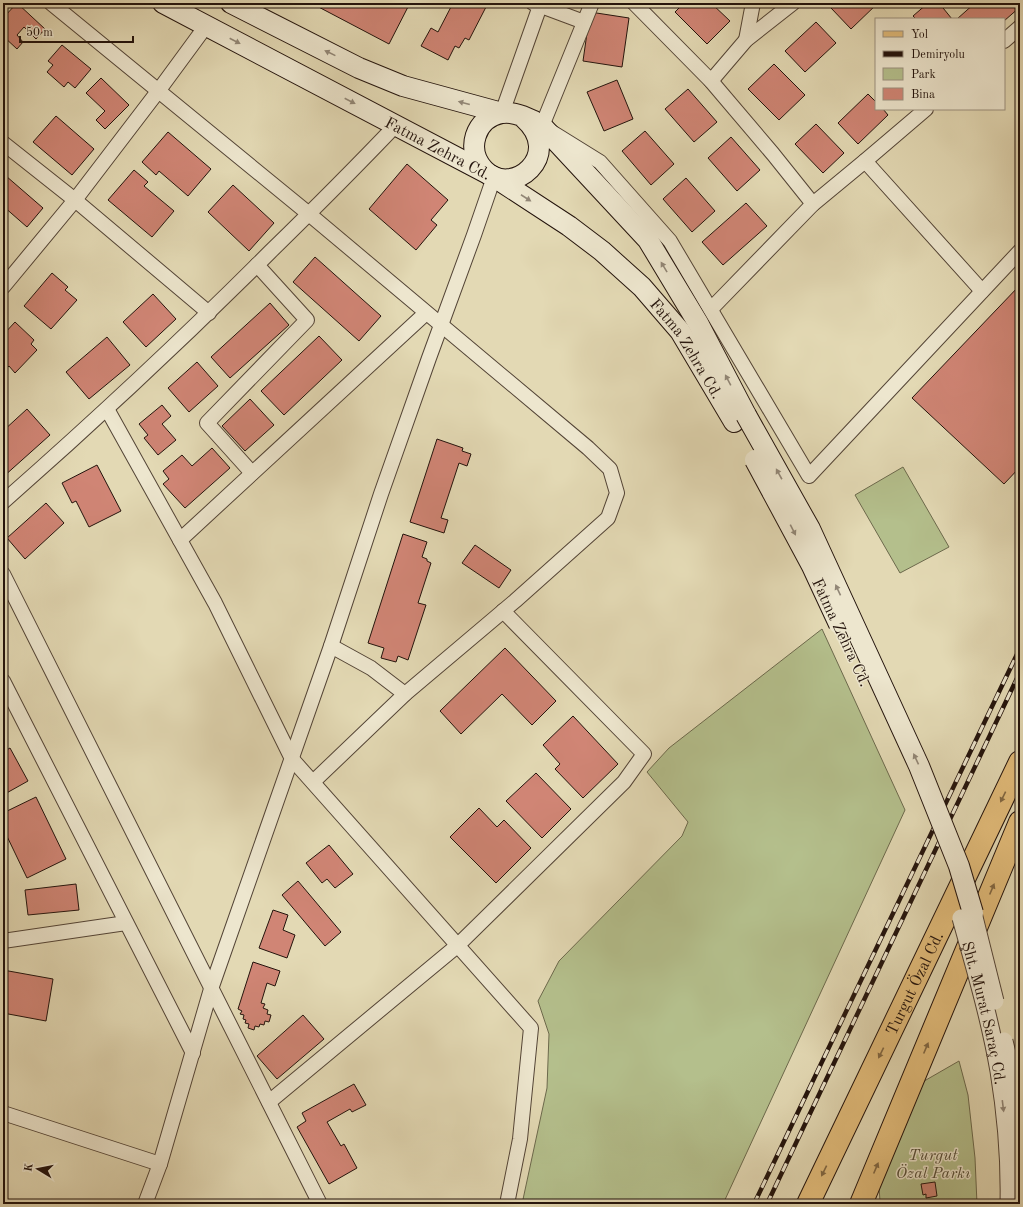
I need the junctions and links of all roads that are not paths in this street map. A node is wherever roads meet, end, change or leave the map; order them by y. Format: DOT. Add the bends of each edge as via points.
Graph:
graph roads {
  1 [pos="51,3"];
  2 [pos="163,3"];
  3 [pos="231,3"];
  4 [pos="592,3"];
  5 [pos="634,3"];
  6 [pos="753,3"];
  7 [pos="793,3"];
  8 [pos="538,4"];
  9 [pos="584,22"];
  10 [pos="206,26"];
  11 [pos="1020,27"];
  12 [pos="746,40"];
  13 [pos="1005,40"];
  14 [pos="711,81"];
  15 [pos="159,90"];
  16 [pos="925,110"];
  17 [pos="502,113"];
  18 [pos="533,122"];
  19 [pos="396,125"];
  20 [pos="3,143"];
  21 [pos="865,161"];
  22 [pos="494,177"];
  23 [pos="75,200"];
  24 [pos="814,204"];
  25 [pos="309,214"];
  26 [pos="1020,251"];
  27 [pos="257,265"];
  28 [pos="3,287"];
  29 [pos="982,291"];
  30 [pos="711,309"];
  31 [pos="426,312"];
  32 [pos="208,313"];
  33 [pos="441,326"];
  34 [pos="107,409"];
  35 [pos="740,418"];
  36 [pos="252,473"];
  37 [pos="3,502"];
  38 [pos="180,540"];
  39 [pos="3,574"];
  40 [pos="503,611"];
  41 [pos="331,646"];
  42 [pos="3,681"];
  43 [pos="405,694"];
  44 [pos="292,759"];
  45 [pos="1020,762"];
  46 [pos="313,782"];
  47 [pos="1020,822"];
  48 [pos="967,915"];
  49 [pos="126,923"];
  50 [pos="3,941"];
  51 [pos="457,946"];
  52 [pos="211,989"];
  53 [pos="193,1053"];
  54 [pos="269,1102"];
  55 [pos="3,1113"];
  56 [pos="1020,1147"];
  57 [pos="160,1164"];
  58 [pos="145,1204"];
  59 [pos="320,1204"];
  60 [pos="506,1204"];
  61 [pos="808,1204"];
  62 [pos="861,1204"];
  63 [pos="1009,1204"];
  1 -- 15 [label="street"];
  2 -- 10 [label="main road, Fatma Zehra Cd."];
  17 -- 3 [label="main road, one-way" via="404,86 359,68"];
  4 -- 9 [label="street"];
  5 -- 14 [label="street"];
  6 -- 12 [label="street"];
  7 -- 12 [label="street"];
  8 -- 9 [label="street"];
  8 -- 17 [label="street"];
  9 -- 18 [label="street"];
  10 -- 15 [label="street"];
  10 -- 19 [label="main road, Fatma Zehra Cd., one-way"];
  11 -- 13 [label="street"];
  12 -- 14 [label="street"];
  14 -- 24 [label="street"];
  15 -- 23 [label="street"];
  15 -- 25 [label="street"];
  16 -- 21 [label="street"];
  17 -- 18 [label="main road" via="517,115"];
  17 -- 22 [label="main road" via="483,123 474,142 474,153 478,163"];
  18 -- 22 [label="main road" via="539,145 538,156 533,166 525,174 515,178"];
  18 -- 30 [label="street" via="600,162 670,241"];
  35 -- 18 [label="main road, Fatma Zehra Cd., one-way" via="698,323 648,240"];
  19 -- 22 [label="main road, Fatma Zehra Cd."];
  19 -- 25 [label="street"];
  20 -- 23 [label="street"];
  21 -- 24 [label="street"];
  21 -- 29 [label="street"];
  22 -- 33 [label="street"];
  22 -- 35 [label="main road, Fatma Zehra Cd., one-way" via="569,226 642,287 680,330"];
  23 -- 28 [label="street"];
  23 -- 32 [label="street"];
  24 -- 30 [label="street"];
  25 -- 27 [label="street"];
  25 -- 31 [label="street"];
  26 -- 29 [label="street"];
  27 -- 32 [label="street"];
  27 -- 36 [label="street" via="307,320 207,423"];
  29 -- 30 [label="street" via="809,476"];
  31 -- 33 [label="street"];
  31 -- 36 [label="street"];
  32 -- 34 [label="street"];
  33 -- 40 [label="street" via="588,448 610,469 617,493 608,518"];
  33 -- 41 [label="street" via="381,494"];
  34 -- 37 [label="street"];
  34 -- 38 [label="street"];
  35 -- 48 [label="main road, Fatma Zehra Cd., bridge" via="915,788"];
  36 -- 38 [label="street"];
  38 -- 44 [label="street"];
  39 -- 52 [label="street"];
  40 -- 43 [label="street"];
  40 -- 51 [label="street" via="644,754 624,782"];
  41 -- 43 [label="street" via="371,668"];
  41 -- 44 [label="street"];
  42 -- 49 [label="street"];
  43 -- 46 [label="street"];
  44 -- 46 [label="street"];
  44 -- 52 [label="street"];
  45 -- 61 [label="main road, Turgut Özal Cd., one-way"];
  46 -- 51 [label="street"];
  62 -- 47 [label="main road, Turgut Özal Cd., one-way"];
  48 -- 56 [label="street, Şht. Murat Saraç Cd., bridge" via="1012,1074"];
  48 -- 63 [label="street, Şht. Murat Saraç Cd., one-way, bridge" via="999,1071 1006,1133"];
  49 -- 50 [label="street"];
  49 -- 53 [label="street"];
  51 -- 54 [label="street"];
  51 -- 60 [label="street" via="531,1028 520,1139"];
  52 -- 53 [label="street"];
  52 -- 54 [label="street"];
  53 -- 57 [label="street"];
  54 -- 59 [label="street"];
  55 -- 57 [label="street"];
  57 -- 58 [label="street"];
}
